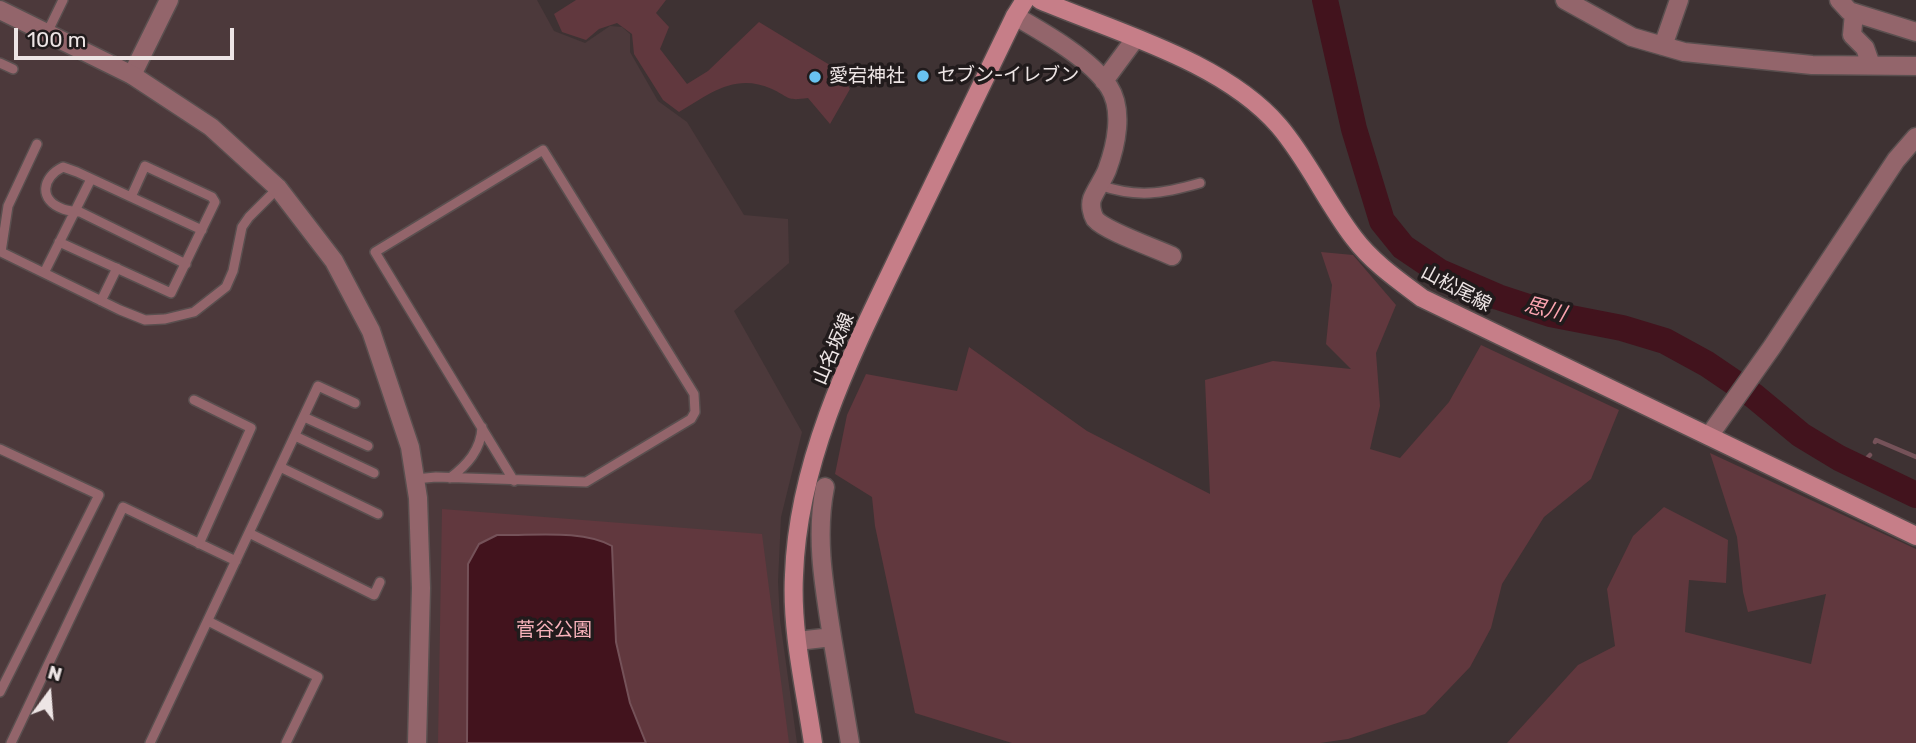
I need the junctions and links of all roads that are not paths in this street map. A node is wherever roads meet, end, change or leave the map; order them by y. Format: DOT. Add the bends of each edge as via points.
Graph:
graph roads {
  1 [pos="63,0"];
  2 [pos="169,0"];
  3 [pos="1025,0"];
  4 [pos="1040,0"];
  5 [pos="1565,0"];
  6 [pos="1679,0"];
  7 [pos="1839,0"];
  8 [pos="0,10"];
  9 [pos="1854,13"];
  10 [pos="1015,16"];
  11 [pos="1916,32"];
  12 [pos="47,33"];
  13 [pos="1135,39"];
  14 [pos="1663,46"];
  15 [pos="0,63"];
  16 [pos="1871,65"];
  17 [pos="1916,66"];
  18 [pos="13,69"];
  19 [pos="132,75"];
  20 [pos="1104,81"];
  21 [pos="1916,137"];
  22 [pos="37,144"];
  23 [pos="90,179"];
  24 [pos="1200,183"];
  25 [pos="1099,185"];
  26 [pos="278,188"];
  27 [pos="131,197"];
  28 [pos="4,204"];
  29 [pos="75,211"];
  30 [pos="202,230"];
  31 [pos="60,242"];
  32 [pos="1172,256"];
  33 [pos="186,264"];
  34 [pos="117,268"];
  35 [pos="44,273"];
  36 [pos="101,301"];
  37 [pos="194,400"];
  38 [pos="355,404"];
  39 [pos="304,417"];
  40 [pos="482,427"];
  41 [pos="295,436"];
  42 [pos="1709,436"];
  43 [pos="368,446"];
  44 [pos="0,449"];
  45 [pos="280,467"];
  46 [pos="374,473"];
  47 [pos="450,478"];
  48 [pos="415,479"];
  49 [pos="514,481"];
  50 [pos="825,487"];
  51 [pos="379,514"];
  52 [pos="249,533"];
  53 [pos="1916,536"];
  54 [pos="199,544"];
  55 [pos="236,561"];
  56 [pos="380,582"];
  57 [pos="208,621"];
  58 [pos="832,637"];
  59 [pos="798,641"];
  60 [pos="0,692"];
  61 [pos="11,743"];
  62 [pos="150,743"];
  63 [pos="286,743"];
  64 [pos="418,743"];
  65 [pos="813,743"];
  66 [pos="850,743"];
  1 -- 12 [label="lane"];
  2 -- 19 [label="street"];
  3 -- 10 [label="main road, 山名坂線"];
  4 -- 13 [label="main road, 山松尾線"];
  5 -- 14 [label="street" via="1632,37"];
  6 -- 14 [label="street"];
  7 -- 9 [label="street"];
  8 -- 12 [label="street"];
  9 -- 11 [label="street"];
  9 -- 16 [label="street" via="1852,35 1865,48"];
  10 -- 20 [label="street" via="1059,42"];
  10 -- 59 [label="main road, 山名坂線" via="858,343 819,436 799,517 793,575"];
  12 -- 19 [label="street"];
  13 -- 20 [label="street"];
  13 -- 42 [label="main road, 山松尾線" via="1205,68 1244,93 1280,127 1355,239 1422,298"];
  14 -- 16 [label="street" via="1812,65"];
  15 -- 18 [label="lane"];
  16 -- 17 [label="street"];
  19 -- 26 [label="street" via="211,127"];
  20 -- 25 [label="street" via="1116,102 1117,126 1114,149"];
  21 -- 42 [label="street"];
  22 -- 28 [label="lane"];
  23 -- 27 [label="lane"];
  23 -- 29 [label="lane"];
  23 -- 29 [label="lane" via="63,167 47,182 50,201"];
  24 -- 25 [label="lane" via="1150,194"];
  25 -- 32 [label="street" via="1091,201 1093,216 1102,226"];
  26 -- 36 [label="lane" via="242,227 226,287 194,312 145,320"];
  26 -- 48 [label="street" via="334,261 371,331 410,447"];
  27 -- 30 [label="lane"];
  27 -- 30 [label="lane" via="145,166 212,197 215,202"];
  28 -- 35 [label="lane" via="1,252"];
  29 -- 31 [label="lane"];
  29 -- 33 [label="lane"];
  30 -- 33 [label="lane"];
  31 -- 34 [label="lane"];
  31 -- 35 [label="lane"];
  33 -- 34 [label="lane" via="171,293"];
  34 -- 36 [label="lane"];
  35 -- 36 [label="lane"];
  37 -- 54 [label="lane" via="251,428"];
  38 -- 39 [label="lane" via="318,386"];
  39 -- 41 [label="lane"];
  39 -- 43 [label="lane"];
  40 -- 47 [label="lane" via="475,453"];
  40 -- 49 [label="lane"];
  40 -- 49 [label="lane" via="375,252 543,150 694,394 695,411 691,419 586,482"];
  41 -- 45 [label="lane"];
  41 -- 46 [label="lane"];
  42 -- 53 [label="main road, 山松尾線"];
  44 -- 60 [label="lane" via="99,495"];
  45 -- 51 [label="lane"];
  45 -- 52 [label="lane"];
  47 -- 48 [label="lane"];
  47 -- 49 [label="lane"];
  48 -- 64 [label="street" via="421,589"];
  50 -- 58 [label="street" via="820,558"];
  52 -- 55 [label="lane"];
  52 -- 56 [label="lane" via="374,595"];
  54 -- 55 [label="lane"];
  54 -- 61 [label="lane" via="123,508"];
  55 -- 57 [label="lane"];
  57 -- 62 [label="lane"];
  57 -- 63 [label="lane" via="318,677"];
  58 -- 59 [label="street"];
  58 -- 66 [label="street"];
  59 -- 65 [label="main road, 山名坂線"];
}
